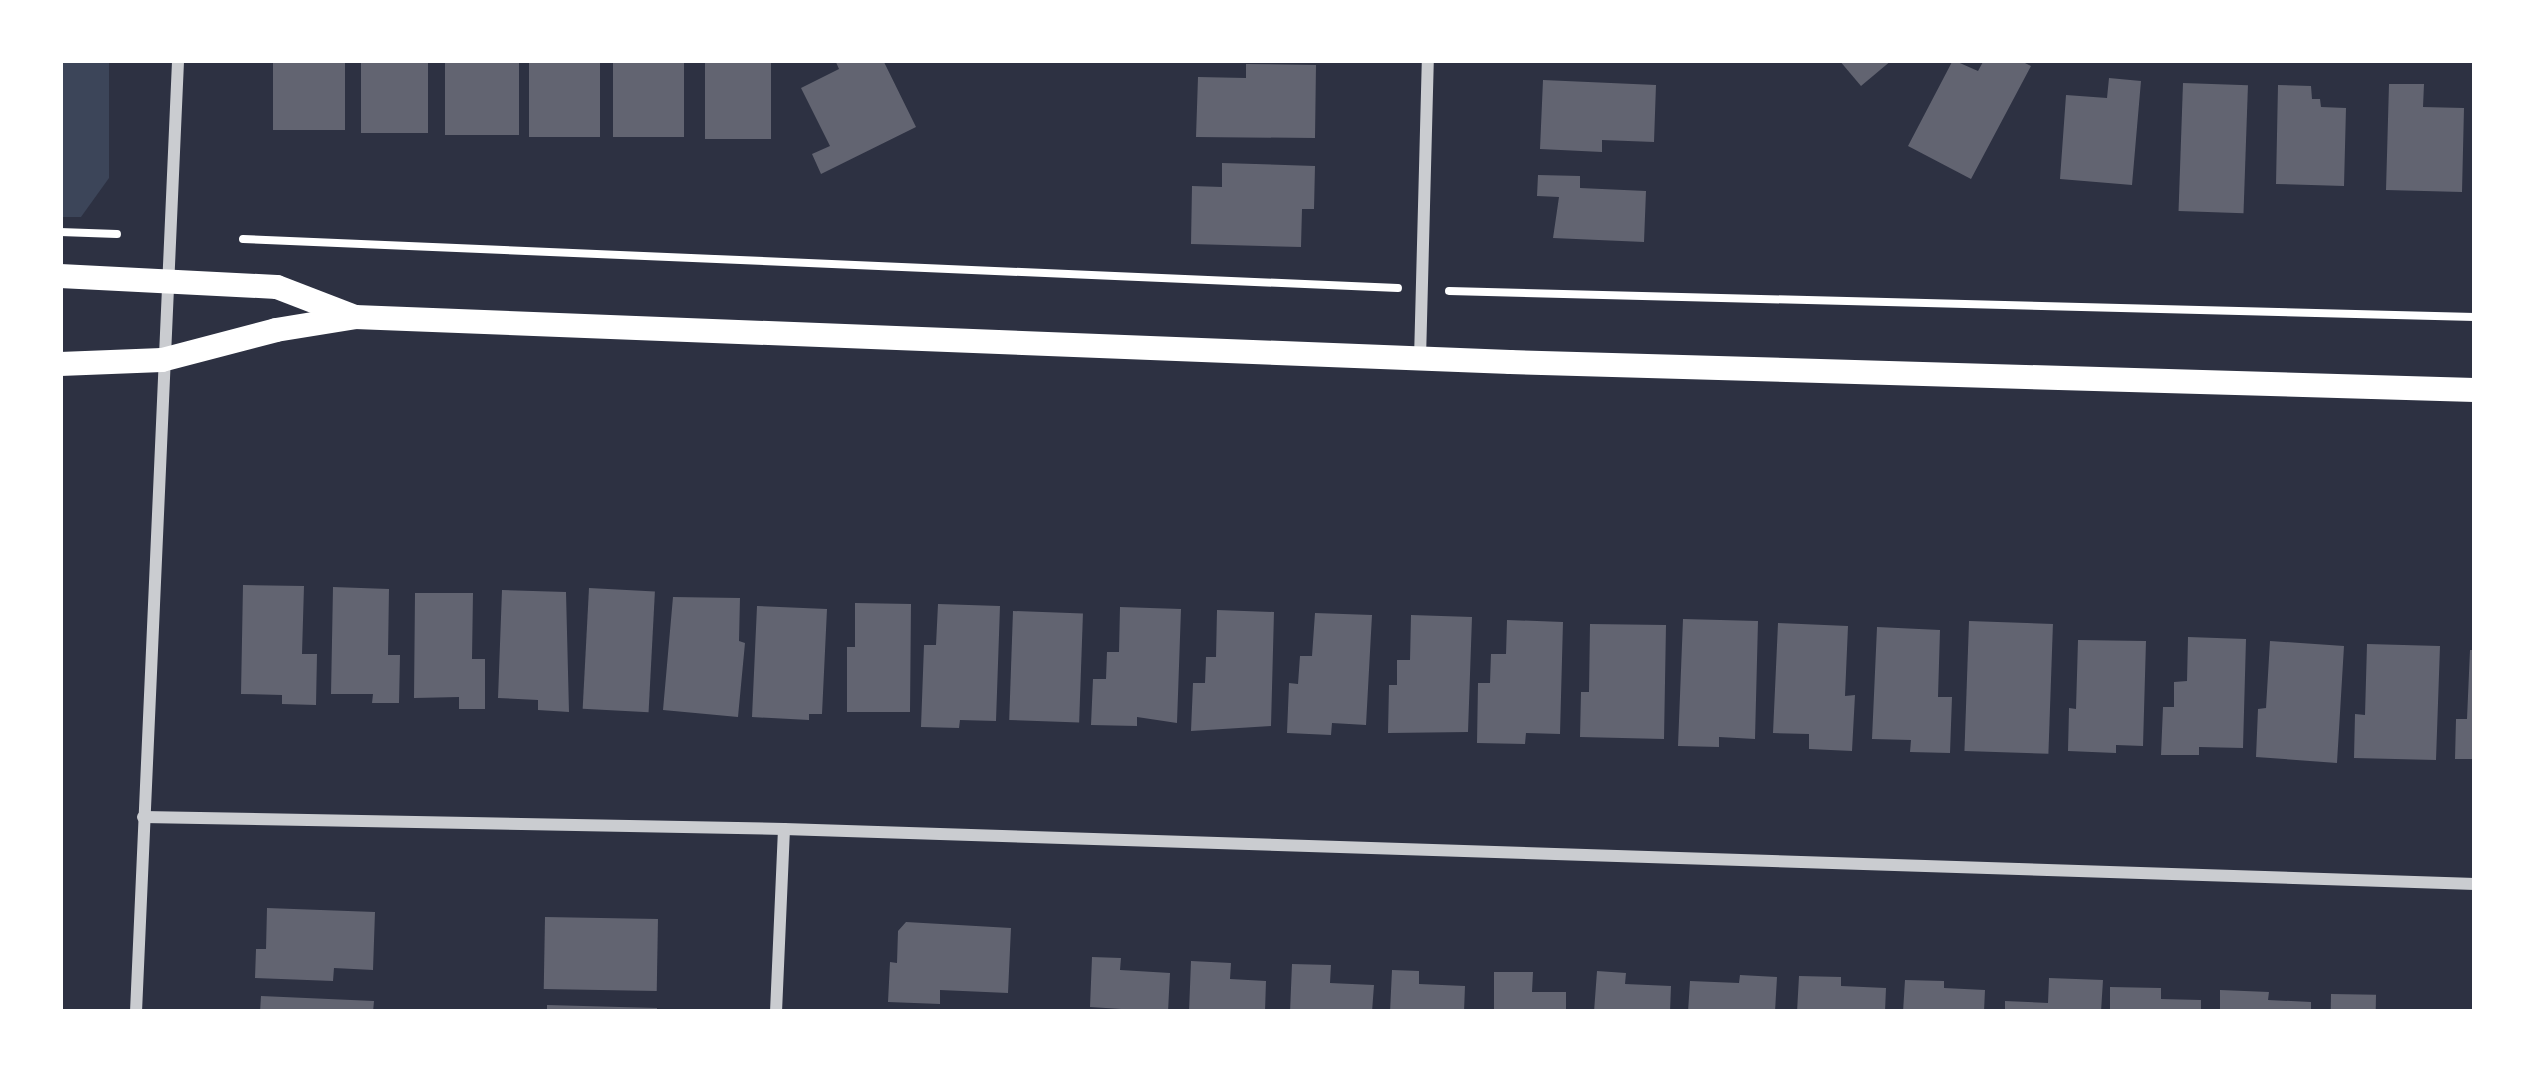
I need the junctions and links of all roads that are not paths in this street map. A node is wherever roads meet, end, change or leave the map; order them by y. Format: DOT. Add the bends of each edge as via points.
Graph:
graph roads {
  1 [pos="178,60"];
  2 [pos="1428,60"];
  3 [pos="60,276"];
  4 [pos="164,279"];
  5 [pos="355,317"];
  6 [pos="1420,359"];
  7 [pos="162,360"];
  8 [pos="60,364"];
  9 [pos="2475,390"];
  10 [pos="142,817"];
  11 [pos="784,829"];
  12 [pos="2475,884"];
  13 [pos="136,1012"];
  14 [pos="776,1012"];
  1 -- 4 [label="street"];
  2 -- 6 [label="street"];
  3 -- 4 [label="main road"];
  4 -- 5 [label="main road" via="277,287"];
  4 -- 7 [label="street"];
  5 -- 6 [label="main road"];
  5 -- 7 [label="main road"];
  6 -- 9 [label="main road"];
  7 -- 8 [label="main road"];
  7 -- 10 [label="street"];
  10 -- 11 [label="street"];
  10 -- 13 [label="street"];
  11 -- 12 [label="street"];
  11 -- 14 [label="street"];
}
